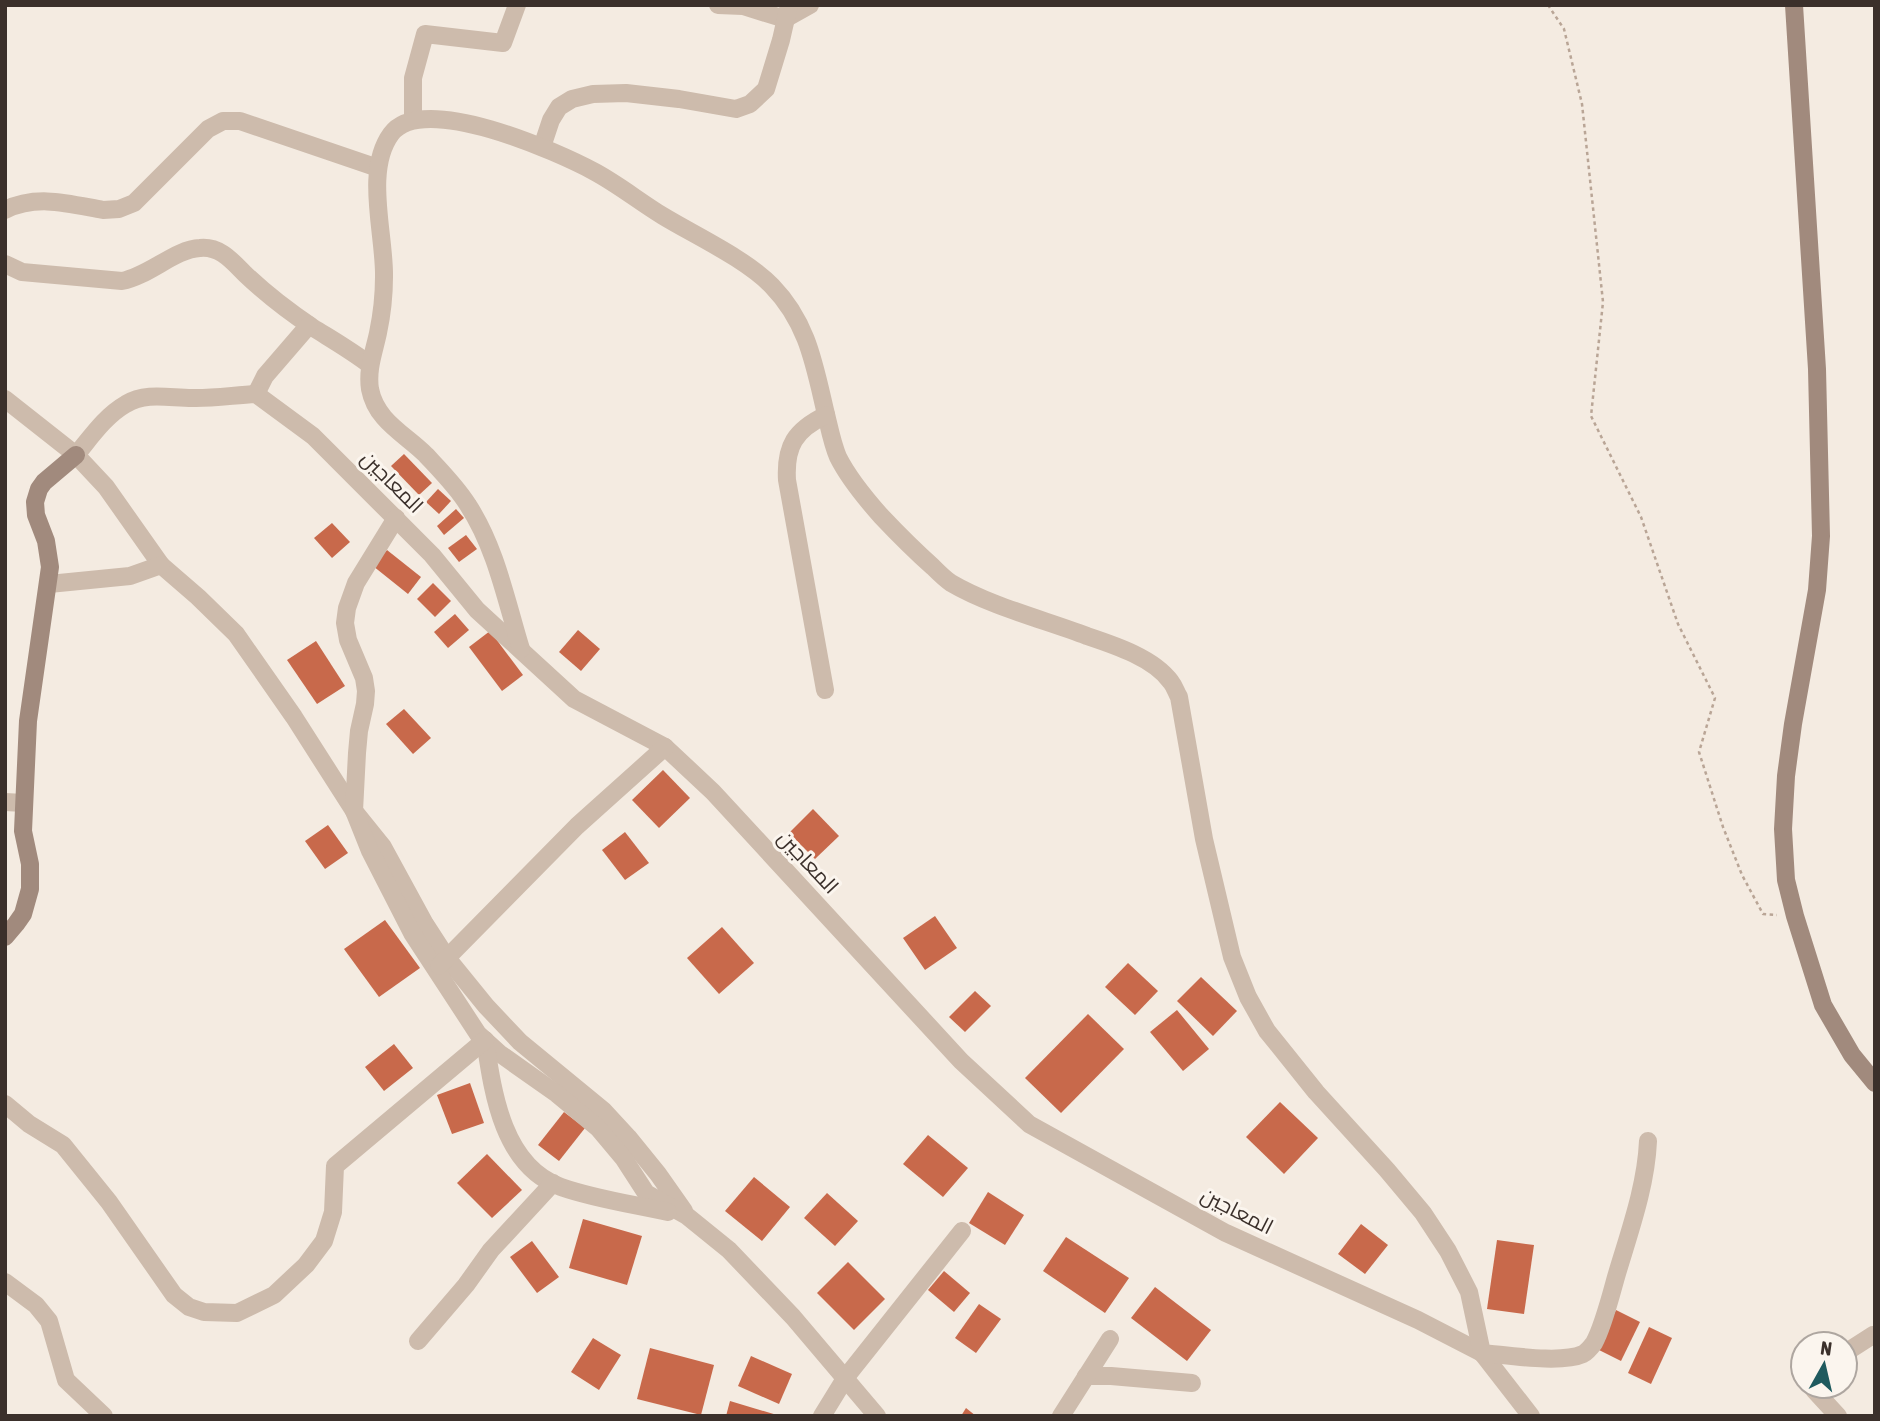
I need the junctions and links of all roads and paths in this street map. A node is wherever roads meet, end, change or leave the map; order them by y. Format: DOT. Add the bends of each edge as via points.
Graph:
graph roads {
  1 [pos="517,5"];
  2 [pos="718,5"];
  3 [pos="810,5"];
  4 [pos="1548,5"];
  5 [pos="1794,5"];
  6 [pos="787,12"];
  7 [pos="413,119"];
  8 [pos="542,146"];
  9 [pos="378,168"];
  10 [pos="5,210"];
  11 [pos="5,264"];
  12 [pos="309,325"];
  13 [pos="370,365"];
  14 [pos="256,394"];
  15 [pos="5,399"];
  16 [pos="826,415"];
  17 [pos="76,455"];
  18 [pos="396,519"];
  19 [pos="161,565"];
  20 [pos="49,583"];
  21 [pos="521,649"];
  22 [pos="825,690"];
  23 [pos="665,747"];
  24 [pos="5,802"];
  25 [pos="24,803"];
  26 [pos="354,811"];
  27 [pos="1794,916"];
  28 [pos="5,937"];
  29 [pos="441,964"];
  30 [pos="485,1040"];
  31 [pos="1875,1083"];
  32 [pos="5,1104"];
  33 [pos="1648,1141"];
  34 [pos="553,1183"];
  35 [pos="687,1216"];
  36 [pos="962,1231"];
  37 [pos="5,1282"];
  38 [pos="1873,1335"];
  39 [pos="1110,1339"];
  40 [pos="418,1341"];
  41 [pos="1859,1344"];
  42 [pos="1482,1353"];
  43 [pos="1086,1376"];
  44 [pos="846,1377"];
  45 [pos="1192,1383"];
  46 [pos="1823,1400"];
  47 [pos="104,1416"];
  48 [pos="822,1416"];
  49 [pos="877,1416"];
  50 [pos="1061,1416"];
  51 [pos="1531,1416"];
  52 [pos="1838,1416"];
  1 -- 7 [label="street" via="503,43 425,34 413,78"];
  2 -- 6 [label="street"];
  3 -- 6 [label="street"];
  4 -- 27 [label="path" via="1564,29 1585,131 1602,302 1591,416 1641,517 1678,624 1715,698 1699,752 1742,875 1763,914"];
  5 -- 27 [label="street" via="1817,369 1821,536 1786,776 1783,830"];
  6 -- 8 [label="street" via="766,89 750,104 736,109 626,93 593,94 559,107"];
  7 -- 8 [label="street" via="485,127"];
  7 -- 9 [label="street" via="391,133"];
  8 -- 16 [label="street" via="597,173 770,283 794,312 812,352"];
  9 -- 10 [label="street" via="240,121 223,121 208,129 127,207 111,210 46,200"];
  9 -- 13 [label="street" via="385,271"];
  11 -- 12 [label="street" via="22,272 122,281 191,249 208,248 225,255"];
  12 -- 13 [label="street"];
  12 -- 14 [label="street" via="265,376"];
  13 -- 21 [label="street" via="370,390 379,413 433,463 465,500 485,533"];
  14 -- 17 [label="street" via="137,399 112,414"];
  14 -- 18 [label="street, المعاجين" via="313,436"];
  15 -- 17 [label="street"];
  16 -- 22 [label="street" via="802,431 786,460"];
  16 -- 42 [label="street" via="837,454 854,484 948,582 1121,648 1170,680 1179,697 1204,839 1232,957 1248,997 1267,1031 1423,1213 1448,1251 1469,1292"];
  17 -- 19 [label="street" via="106,487"];
  17 -- 20 [label="street" via="44,482 35,502 49,554"];
  18 -- 21 [label="street, المعاجين" via="477,610"];
  18 -- 26 [label="street" via="356,583 346,615 348,640 366,691"];
  19 -- 20 [label="street" via="130,576"];
  19 -- 26 [label="street" via="236,634"];
  20 -- 25 [label="street" via="28,721"];
  21 -- 23 [label="street, المعاجين" via="574,699"];
  23 -- 29 [label="street" via="577,826"];
  23 -- 42 [label="street, المعاجين" via="713,792 961,1061 1029,1124 1226,1233"];
  24 -- 25 [label="street"];
  25 -- 28 [label="street" via="30,889 23,914"];
  26 -- 29 [label="street" via="383,847"];
  27 -- 31 [label="street" via="1823,1005 1852,1055"];
  29 -- 30 [label="street" via="464,1013"];
  29 -- 35 [label="street" via="520,1042 604,1111"];
  30 -- 32 [label="street" via="335,1166 333,1212 324,1241 274,1295 237,1312 204,1312 188,1307 174,1295 109,1202 62,1145"];
  30 -- 34 [label="street" via="493,1091 508,1134 525,1163"];
  30 -- 35 [label="street" via="598,1128 646,1193"];
  33 -- 42 [label="street" via="1632,1223 1594,1343 1586,1353 1572,1357"];
  34 -- 35 [label="street"];
  34 -- 40 [label="street" via="491,1250"];
  35 -- 44 [label="street" via="729,1251"];
  36 -- 44 [label="street"];
  37 -- 47 [label="street" via="36,1304 49,1321 66,1380"];
  38 -- 41 [label="street"];
  39 -- 43 [label="street"];
  42 -- 51 [label="street, المعاجين"];
  43 -- 45 [label="street"];
  43 -- 50 [label="street"];
  44 -- 48 [label="street"];
  44 -- 49 [label="street"];
  46 -- 52 [label="street"];
}
